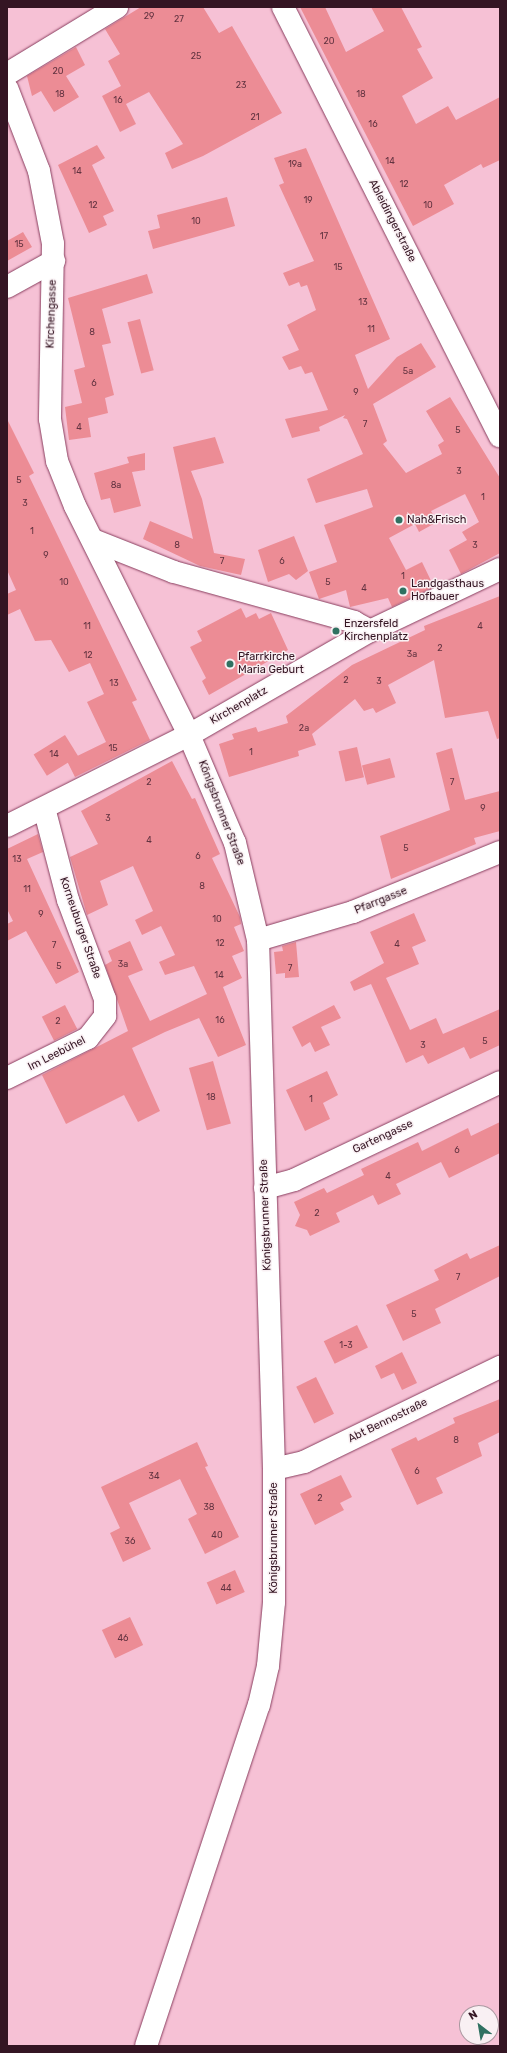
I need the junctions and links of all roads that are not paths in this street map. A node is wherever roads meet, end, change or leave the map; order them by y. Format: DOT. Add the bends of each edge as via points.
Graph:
graph roads {
  1 [pos="117,7"];
  2 [pos="283,7"];
  3 [pos="7,74"];
  4 [pos="7,88"];
  5 [pos="54,261"];
  6 [pos="7,286"];
  7 [pos="500,436"];
  8 [pos="92,540"];
  9 [pos="500,569"];
  10 [pos="370,631"];
  11 [pos="188,735"];
  12 [pos="44,808"];
  13 [pos="7,826"];
  14 [pos="500,852"];
  15 [pos="258,940"];
  16 [pos="102,1023"];
  17 [pos="7,1078"];
  18 [pos="500,1082"];
  19 [pos="265,1188"];
  20 [pos="500,1367"];
  21 [pos="274,1469"];
  22 [pos="146,2046"];
  1 -- 3 [label="street"];
  2 -- 7 [label="street, Ableidingerstraße"];
  4 -- 5 [label="street, Kirchengasse" via="39,171"];
  5 -- 6 [label="street"];
  5 -- 8 [label="street, Kirchengasse" via="50,377 53,443 65,484"];
  8 -- 10 [label="street" via="167,570 354,622"];
  8 -- 11 [label="street"];
  9 -- 10 [label="street, Kirchenplatz"];
  10 -- 11 [label="street, Kirchenplatz"];
  11 -- 12 [label="street"];
  11 -- 15 [label="street, Königsbrunner Straße" via="235,843"];
  12 -- 13 [label="street"];
  12 -- 16 [label="street, Korneuburger Straße" via="68,900 105,999"];
  14 -- 15 [label="street, Pfarrgasse" via="353,912"];
  15 -- 19 [label="street, Königsbrunner Straße"];
  16 -- 17 [label="street, Im Leebühel" via="88,1038"];
  18 -- 19 [label="street, Gartengasse" via="294,1180"];
  19 -- 21 [label="street, Königsbrunner Straße"];
  20 -- 21 [label="street, Abt Bennostraße" via="304,1462"];
  21 -- 22 [label="street, Königsbrunner Straße" via="273,1631 259,1705"];
}
